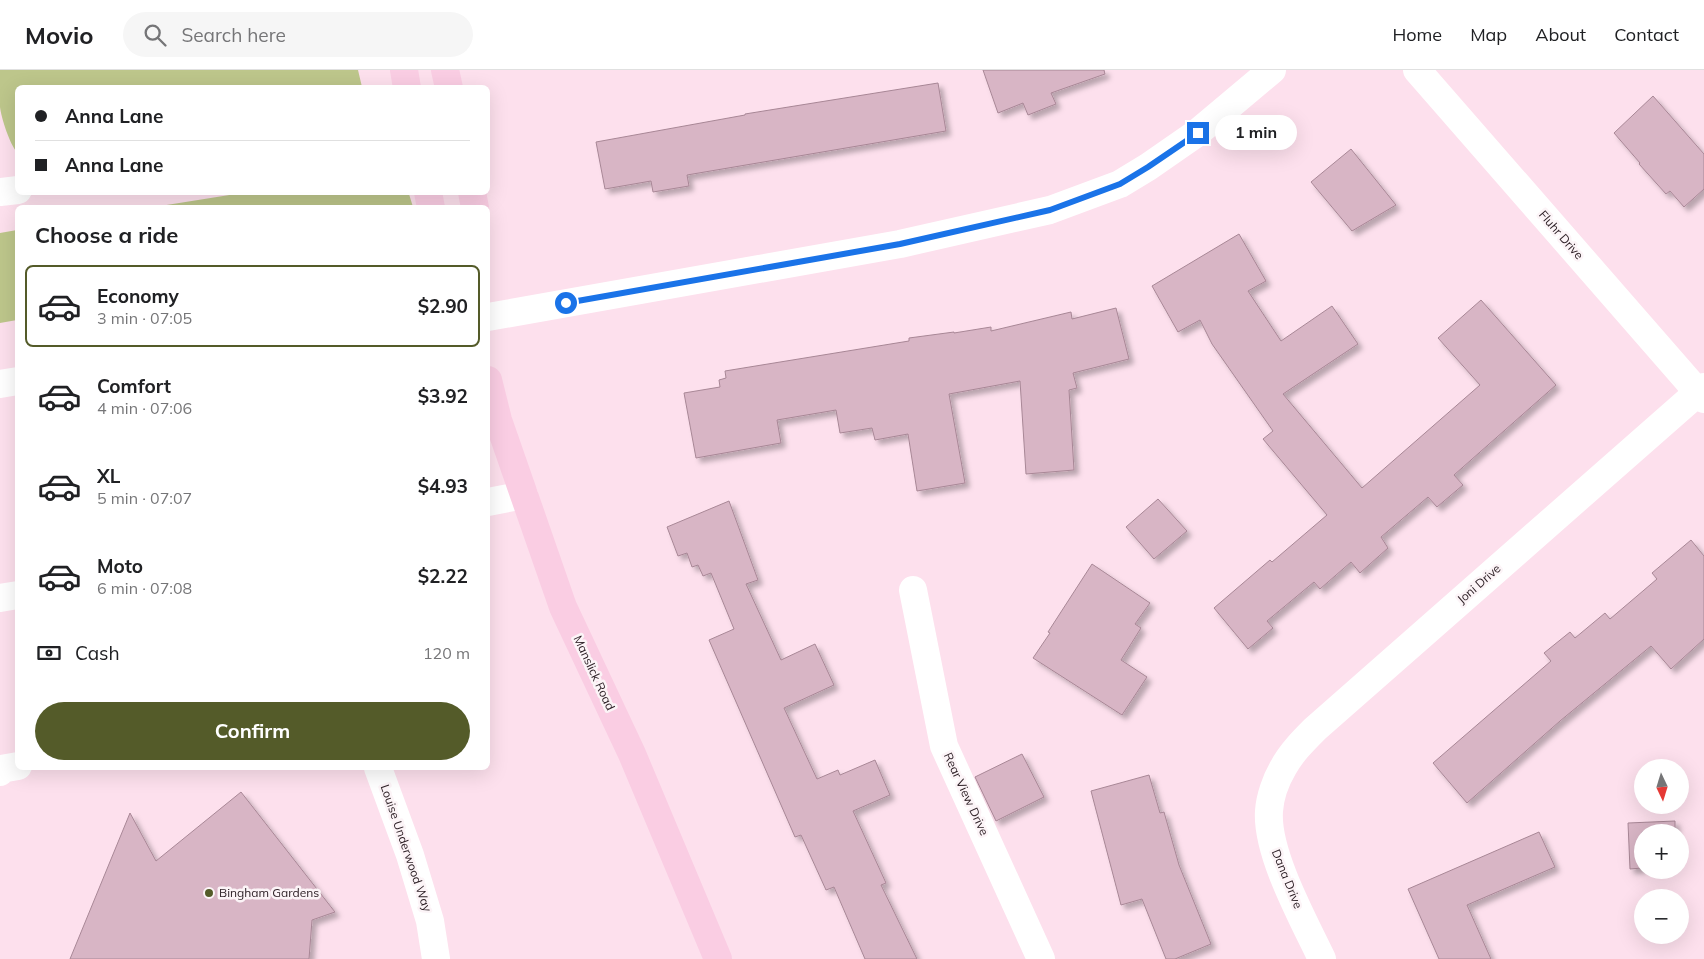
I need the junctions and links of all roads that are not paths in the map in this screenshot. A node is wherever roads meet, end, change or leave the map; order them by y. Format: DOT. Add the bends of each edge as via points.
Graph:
graph roads {
  1 [pos="404,70"];
  2 [pos="445,70"];
  3 [pos="1272,70"];
  4 [pos="1417,70"];
  5 [pos="406,85"];
  6 [pos="448,85"];
  7 [pos="15,190"];
  8 [pos="0,192"];
  9 [pos="490,317"];
  10 [pos="15,382"];
  11 [pos="0,384"];
  12 [pos="490,388"];
  13 [pos="1702,393"];
  14 [pos="524,495"];
  15 [pos="490,502"];
  16 [pos="912,590"];
  17 [pos="15,596"];
  18 [pos="0,598"];
  19 [pos="15,767"];
  20 [pos="379,770"];
  21 [pos="0,772"];
  22 [pos="1272,795"];
  23 [pos="436,959"];
  24 [pos="718,959"];
  25 [pos="1041,959"];
  26 [pos="1322,959"];
  1 -- 5 [label="main road"];
  2 -- 6 [label="main road"];
  3 -- 9 [label="street" via="1198,133 1148,167 1120,184 1050,210 900,244"];
  4 -- 13 [label="street, Fluhr Drive"];
  7 -- 8 [label="street"];
  10 -- 11 [label="street"];
  12 -- 14 [label="main road, Manslick Road"];
  13 -- 22 [label="street, Joni Drive" via="1315,729 1282,768"];
  14 -- 15 [label="street"];
  14 -- 24 [label="main road, Manslick Road" via="562,607 632,754"];
  16 -- 25 [label="street, Rear View Drive" via="944,746"];
  17 -- 18 [label="street"];
  19 -- 21 [label="street"];
  20 -- 23 [label="street, Louise Underwood Way" via="430,921"];
  22 -- 26 [label="street, Dana Drive" via="1270,835 1280,868"];
}
